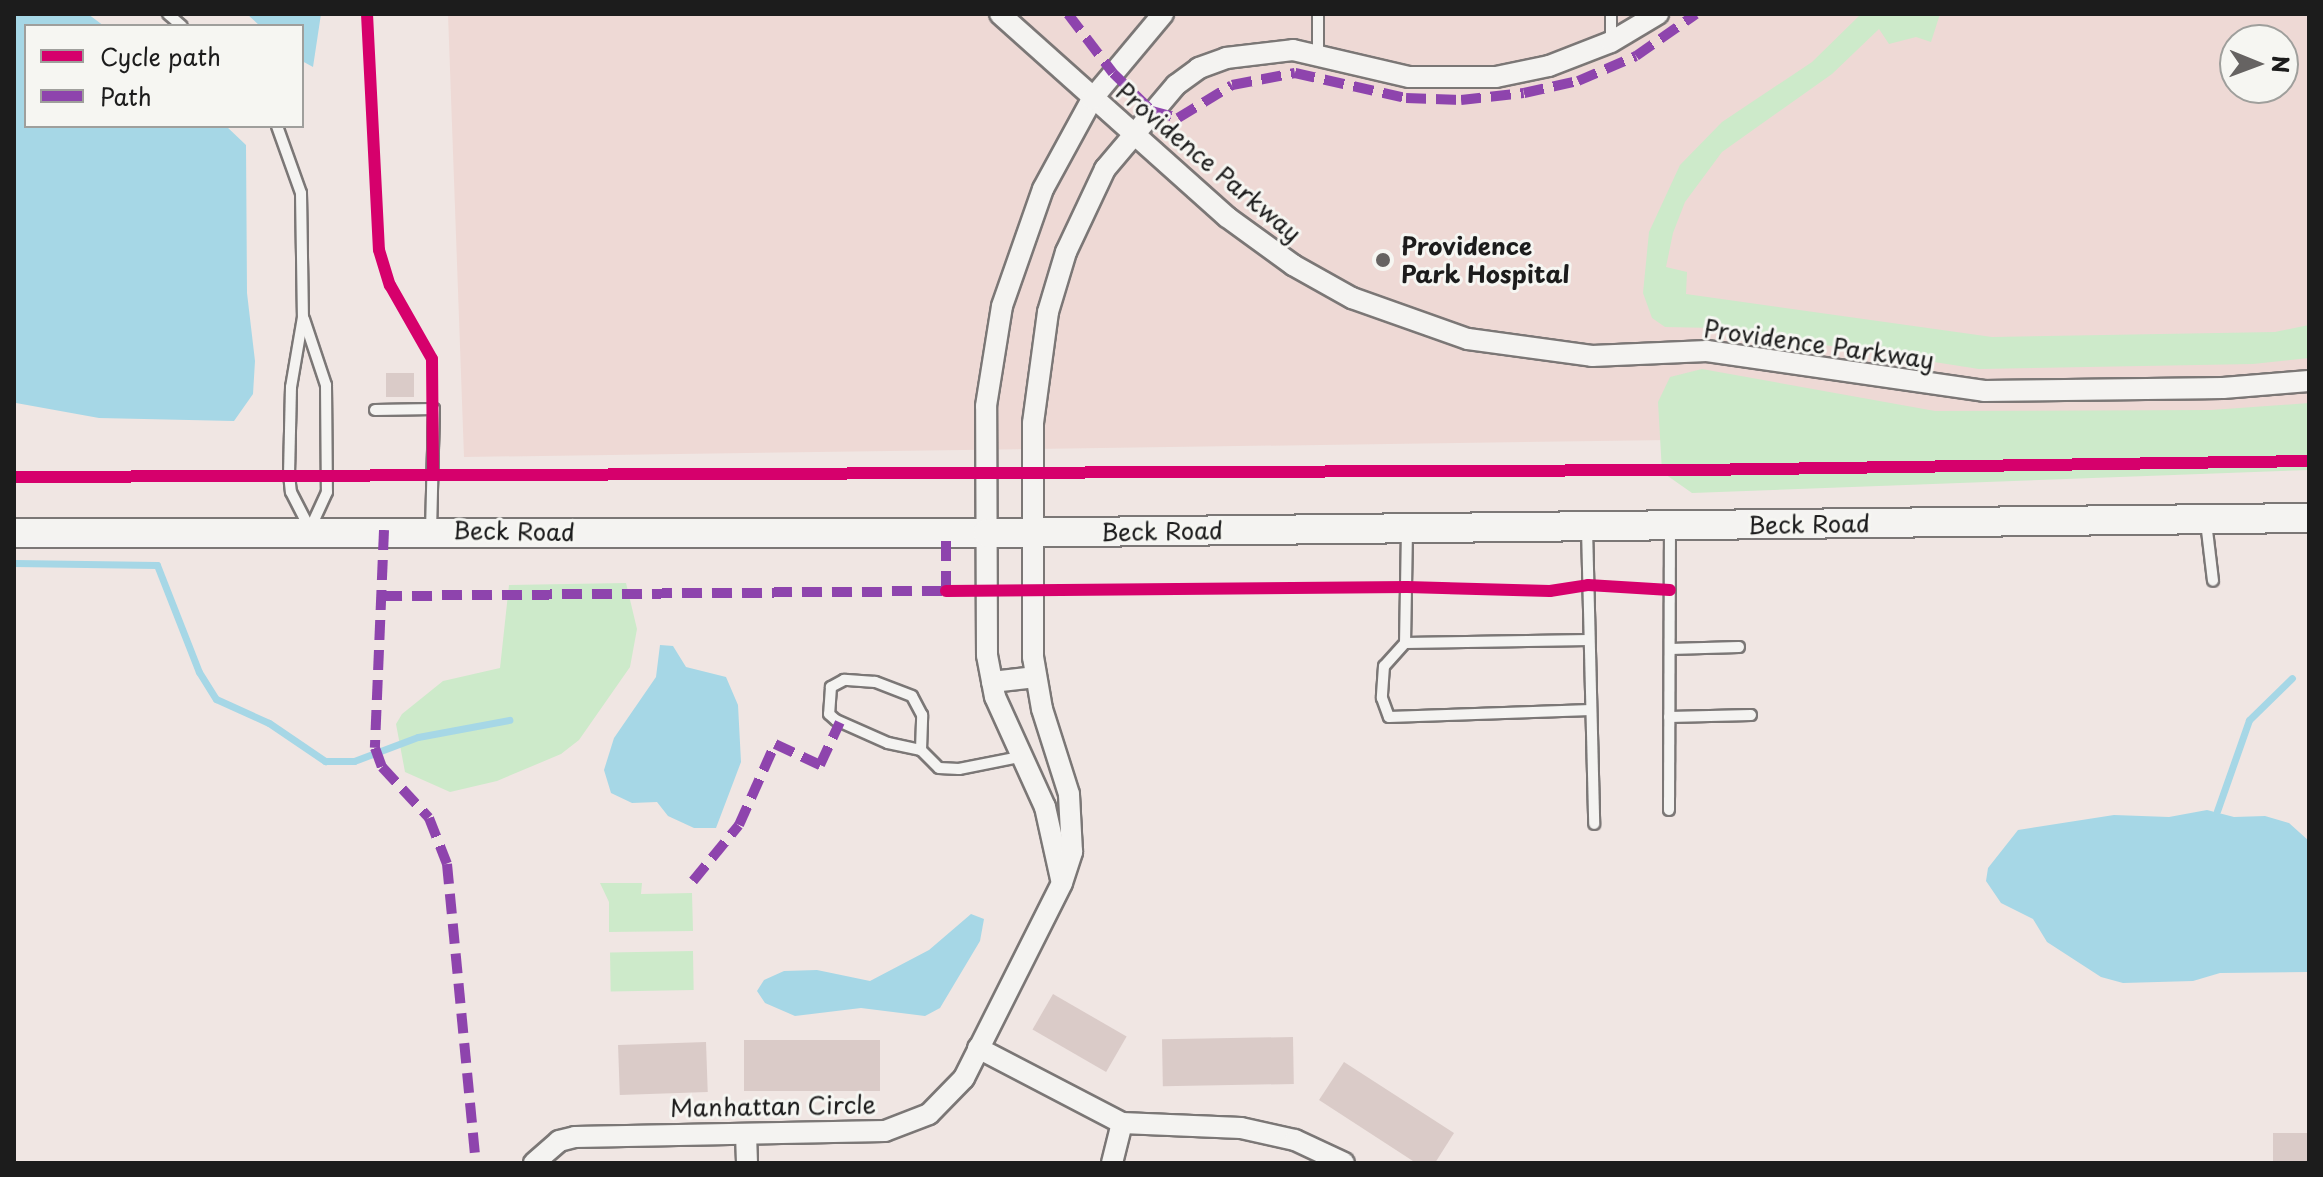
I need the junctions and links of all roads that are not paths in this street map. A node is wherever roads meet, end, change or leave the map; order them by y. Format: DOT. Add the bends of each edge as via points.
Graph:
graph roads {
  1 [pos="1000,14"];
  2 [pos="1163,14"];
  3 [pos="1318,14"];
  4 [pos="1611,14"];
  5 [pos="1658,14"];
  6 [pos="1611,42"];
  7 [pos="1318,55"];
  8 [pos="1092,99"];
  9 [pos="278,128"];
  10 [pos="1132,133"];
  11 [pos="303,317"];
  12 [pos="2309,381"];
  13 [pos="375,410"];
  14 [pos="2309,518"];
  15 [pos="2206,520"];
  16 [pos="1587,526"];
  17 [pos="1670,526"];
  18 [pos="1407,528"];
  19 [pos="310,529"];
  20 [pos="431,531"];
  21 [pos="1032,532"];
  22 [pos="14,533"];
  23 [pos="988,533"];
  24 [pos="2213,581"];
  25 [pos="1589,640"];
  26 [pos="1405,643"];
  27 [pos="1739,647"];
  28 [pos="1670,649"];
  29 [pos="1036,677"];
  30 [pos="992,682"];
  31 [pos="1591,710"];
  32 [pos="1751,715"];
  33 [pos="1669,717"];
  34 [pos="921,750"];
  35 [pos="1055,751"];
  36 [pos="1019,757"];
  37 [pos="1669,810"];
  38 [pos="1594,824"];
  39 [pos="1062,883"];
  40 [pos="978,1048"];
  41 [pos="1122,1123"];
  42 [pos="746,1134"];
  43 [pos="534,1163"];
  44 [pos="747,1163"];
  45 [pos="1112,1163"];
  46 [pos="1344,1163"];
  1 -- 8 [label="street, Providence Parkway"];
  2 -- 8 [label="street"];
  3 -- 7 [label="lane"];
  4 -- 6 [label="lane"];
  5 -- 6 [label="street, Manhattan Circle"];
  6 -- 7 [label="street, Manhattan Circle" via="1549,66 1483,77 1409,77"];
  7 -- 10 [label="street, Manhattan Circle" via="1254,51 1199,68"];
  8 -- 10 [label="street, Providence Parkway"];
  8 -- 23 [label="street" via="1043,189 1002,306 986,406"];
  9 -- 11 [label="lane" via="301,193"];
  10 -- 12 [label="street, Providence Parkway" via="1227,217 1293,265 1352,298 1468,339 1592,356 1707,351 1984,391 2223,388"];
  10 -- 21 [label="street, Manhattan Circle" via="1084,209 1048,312 1033,423"];
  11 -- 19 [label="lane" via="291,387 289,474 291,492"];
  11 -- 19 [label="lane" via="326,385 327,492"];
  13 -- 20 [label="lane" via="434,409"];
  14 -- 15 [label="main road, Beck Road"];
  15 -- 17 [label="main road, Beck Road"];
  15 -- 24 [label="lane"];
  16 -- 17 [label="main road, Beck Road"];
  16 -- 18 [label="main road, Beck Road"];
  16 -- 25 [label="lane"];
  17 -- 28 [label="lane"];
  18 -- 21 [label="main road, Beck Road"];
  18 -- 26 [label="lane"];
  19 -- 20 [label="main road, Beck Road"];
  19 -- 22 [label="main road, Beck Road"];
  20 -- 23 [label="main road, Beck Road"];
  21 -- 23 [label="main road, Beck Road"];
  21 -- 29 [label="street, Manhattan Circle"];
  23 -- 30 [label="street" via="985,606"];
  25 -- 26 [label="lane"];
  25 -- 31 [label="lane"];
  26 -- 31 [label="lane" via="1384,666 1382,698 1389,717"];
  27 -- 28 [label="lane"];
  28 -- 33 [label="lane"];
  29 -- 30 [label="street"];
  29 -- 35 [label="street, Manhattan Circle"];
  30 -- 36 [label="street"];
  31 -- 38 [label="lane"];
  32 -- 33 [label="lane"];
  33 -- 37 [label="lane"];
  34 -- 34 [label="lane" via="888,743 836,720 829,714 831,687 844,680 875,682 912,696 922,715"];
  34 -- 36 [label="lane" via="939,768 949,769"];
  35 -- 36 [label="street"];
  35 -- 39 [label="street, Manhattan Circle" via="1072,819 1072,852"];
  36 -- 39 [label="street" via="1045,807"];
  39 -- 40 [label="street, Manhattan Circle"];
  40 -- 41 [label="street"];
  40 -- 42 [label="street, Manhattan Circle" via="947,1099 910,1125 885,1131"];
  41 -- 45 [label="street"];
  41 -- 46 [label="street" via="1254,1130 1295,1140"];
  42 -- 43 [label="street, Manhattan Circle" via="575,1137 550,1147"];
  42 -- 44 [label="street"];
}
